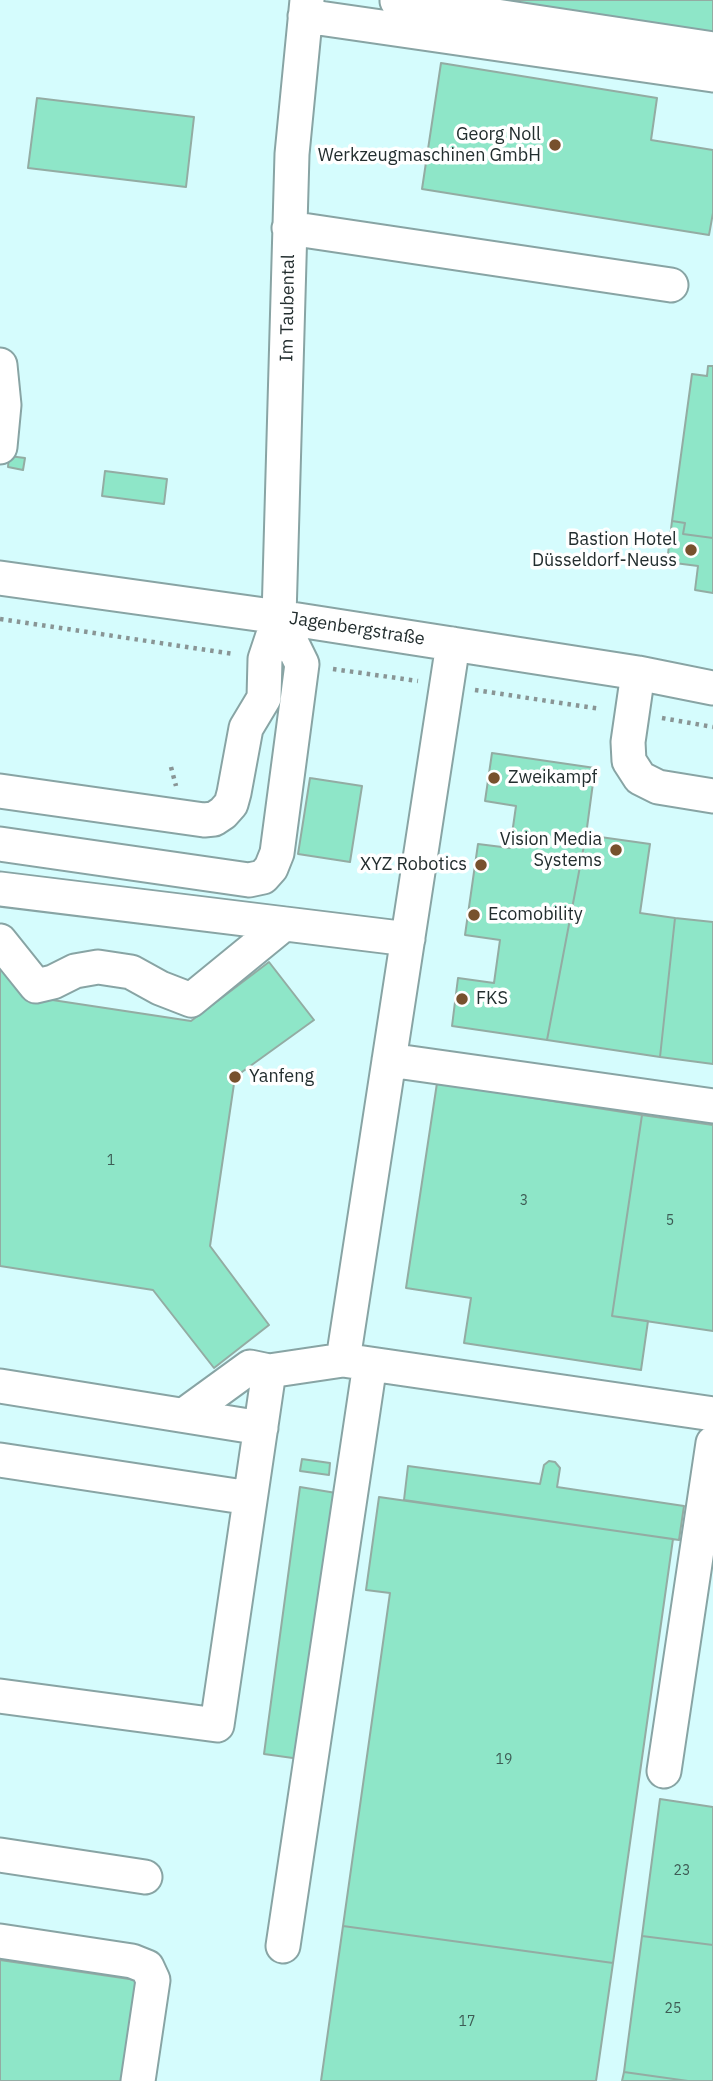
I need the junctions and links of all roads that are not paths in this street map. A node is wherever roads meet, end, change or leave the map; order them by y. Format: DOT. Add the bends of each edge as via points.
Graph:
graph roads {
  1 [pos="395,0"];
  2 [pos="306,8"];
  3 [pos="713,49"];
  4 [pos="713,75"];
  5 [pos="289,228"];
  6 [pos="671,285"];
  7 [pos="0,365"];
  8 [pos="0,447"];
  9 [pos="0,578"];
  10 [pos="279,617"];
  11 [pos="453,643"];
  12 [pos="638,673"];
  13 [pos="713,688"];
  14 [pos="0,792"];
  15 [pos="713,796"];
  16 [pos="0,844"];
  17 [pos="0,889"];
  18 [pos="284,924"];
  19 [pos="408,939"];
  20 [pos="0,941"];
  21 [pos="389,1060"];
  22 [pos="713,1105"];
  23 [pos="357,1362"];
  24 [pos="269,1371"];
  25 [pos="0,1386"];
  26 [pos="713,1414"];
  27 [pos="184,1415"];
  28 [pos="261,1428"];
  29 [pos="713,1444"];
  30 [pos="0,1460"];
  31 [pos="250,1497"];
  32 [pos="0,1696"];
  33 [pos="664,1771"];
  34 [pos="0,1854"];
  35 [pos="145,1877"];
  36 [pos="0,1941"];
  37 [pos="283,1946"];
  38 [pos="138,2081"];
  1 -- 3 [label="street"];
  2 -- 4 [label="street"];
  2 -- 5 [label="street, Im Taubental"];
  5 -- 6 [label="street"];
  5 -- 10 [label="street, Im Taubental"];
  7 -- 8 [label="street" via="4,405"];
  9 -- 10 [label="street, Jagenbergstraße"];
  10 -- 11 [label="street, Jagenbergstraße"];
  10 -- 14 [label="street" via="265,659 264,698 246,727 234,793 223,813 204,820"];
  10 -- 16 [label="street" via="302,664 277,853 263,877 249,880"];
  11 -- 12 [label="street, Jagenbergstraße"];
  11 -- 19 [label="street"];
  12 -- 13 [label="street, Jagenbergstraße"];
  12 -- 15 [label="street" via="629,761 640,778 658,787"];
  17 -- 18 [label="street"];
  18 -- 19 [label="street"];
  18 -- 20 [label="street" via="191,1000 131,972 98,967 36,986"];
  19 -- 21 [label="street"];
  21 -- 22 [label="street"];
  21 -- 23 [label="street"];
  23 -- 24 [label="street"];
  23 -- 26 [label="street"];
  23 -- 37 [label="street"];
  24 -- 27 [label="street" via="250,1367"];
  24 -- 28 [label="street"];
  25 -- 27 [label="street"];
  27 -- 28 [label="street"];
  28 -- 31 [label="street"];
  29 -- 33 [label="street"];
  30 -- 31 [label="street"];
  31 -- 32 [label="street" via="217,1725"];
  34 -- 35 [label="street"];
  36 -- 38 [label="street" via="147,1967 153,1980"];
}
